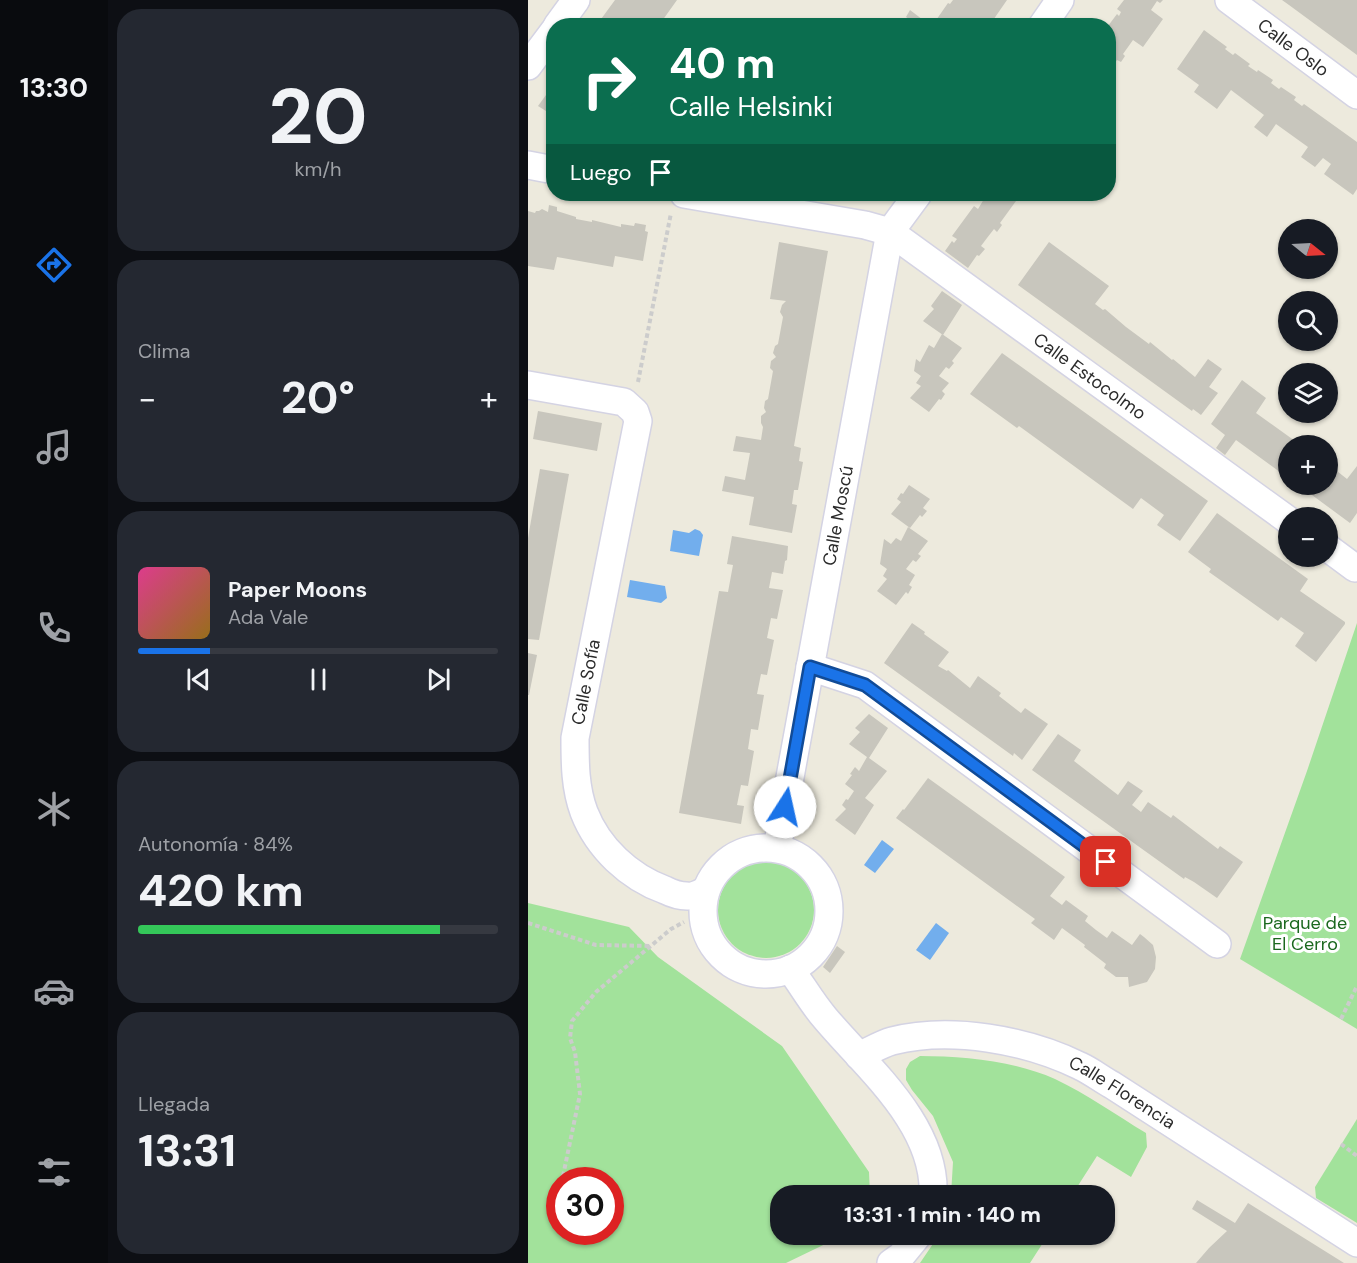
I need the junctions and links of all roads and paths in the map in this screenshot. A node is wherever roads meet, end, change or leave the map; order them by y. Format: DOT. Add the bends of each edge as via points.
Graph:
graph roads {
  1 [pos="576,0"];
  2 [pos="1060,0"];
  3 [pos="1229,0"];
  4 [pos="563,18"];
  5 [pos="1048,18"];
  6 [pos="546,42"];
  7 [pos="528,66"];
  8 [pos="1357,95"];
  9 [pos="528,165"];
  10 [pos="546,168"];
  11 [pos="725,201"];
  12 [pos="913,201"];
  13 [pos="669,222"];
  14 [pos="890,232"];
  15 [pos="528,384"];
  16 [pos="630,397"];
  17 [pos="1278,513"];
  18 [pos="1338,555"];
  19 [pos="1355,568"];
  20 [pos="810,667"];
  21 [pos="777,848"];
  22 [pos="705,891"];
  23 [pos="689,919"];
  24 [pos="528,923"];
  25 [pos="1217,944"];
  26 [pos="652,946"];
  27 [pos="790,969"];
  28 [pos="1357,986"];
  29 [pos="1341,1019"];
  30 [pos="859,1056"];
  31 [pos="1341,1144"];
  32 [pos="1357,1156"];
  33 [pos="565,1167"];
  34 [pos="934,1185"];
  35 [pos="1357,1243"];
  36 [pos="910,1245"];
  37 [pos="891,1263"];
  1 -- 4 [label="street"];
  2 -- 5 [label="street"];
  3 -- 8 [label="street, Calle Oslo"];
  6 -- 7 [label="street"];
  9 -- 10 [label="street"];
  11 -- 14 [label="street"];
  12 -- 14 [label="street, Calle Moscú"];
  13 -- 16 [label="path"];
  14 -- 17 [label="street, Calle Estocolmo"];
  14 -- 20 [label="street, Calle Moscú"];
  15 -- 16 [label="street"];
  16 -- 22 [label="street, Calle Sofía" via="638,421 575,738 574,763 584,811 596,836 616,861 642,881 672,893 688,897"];
  18 -- 19 [label="street"];
  20 -- 21 [label="street, Calle Moscú"];
  20 -- 25 [label="street" via="865,685"];
  21 -- 22 [label="street" via="742,851 722,865"];
  21 -- 27 [label="street" via="813,868 828,898 828,924 822,940 809,957"];
  22 -- 27 [label="street" via="703,922 723,957 738,968 759,974"];
  23 -- 26 [label="path"];
  24 -- 26 [label="path" via="596,945"];
  26 -- 33 [label="path" via="596,992 572,1021 570,1038 580,1094"];
  27 -- 30 [label="street" via="824,1017"];
  28 -- 29 [label="path"];
  30 -- 34 [label="street" via="922,1139 930,1158"];
  30 -- 35 [label="street, Calle Florencia" via="891,1041 926,1035 961,1035 1041,1051 1080,1066 1112,1085"];
  31 -- 32 [label="path"];
  36 -- 37 [label="street"];
}
